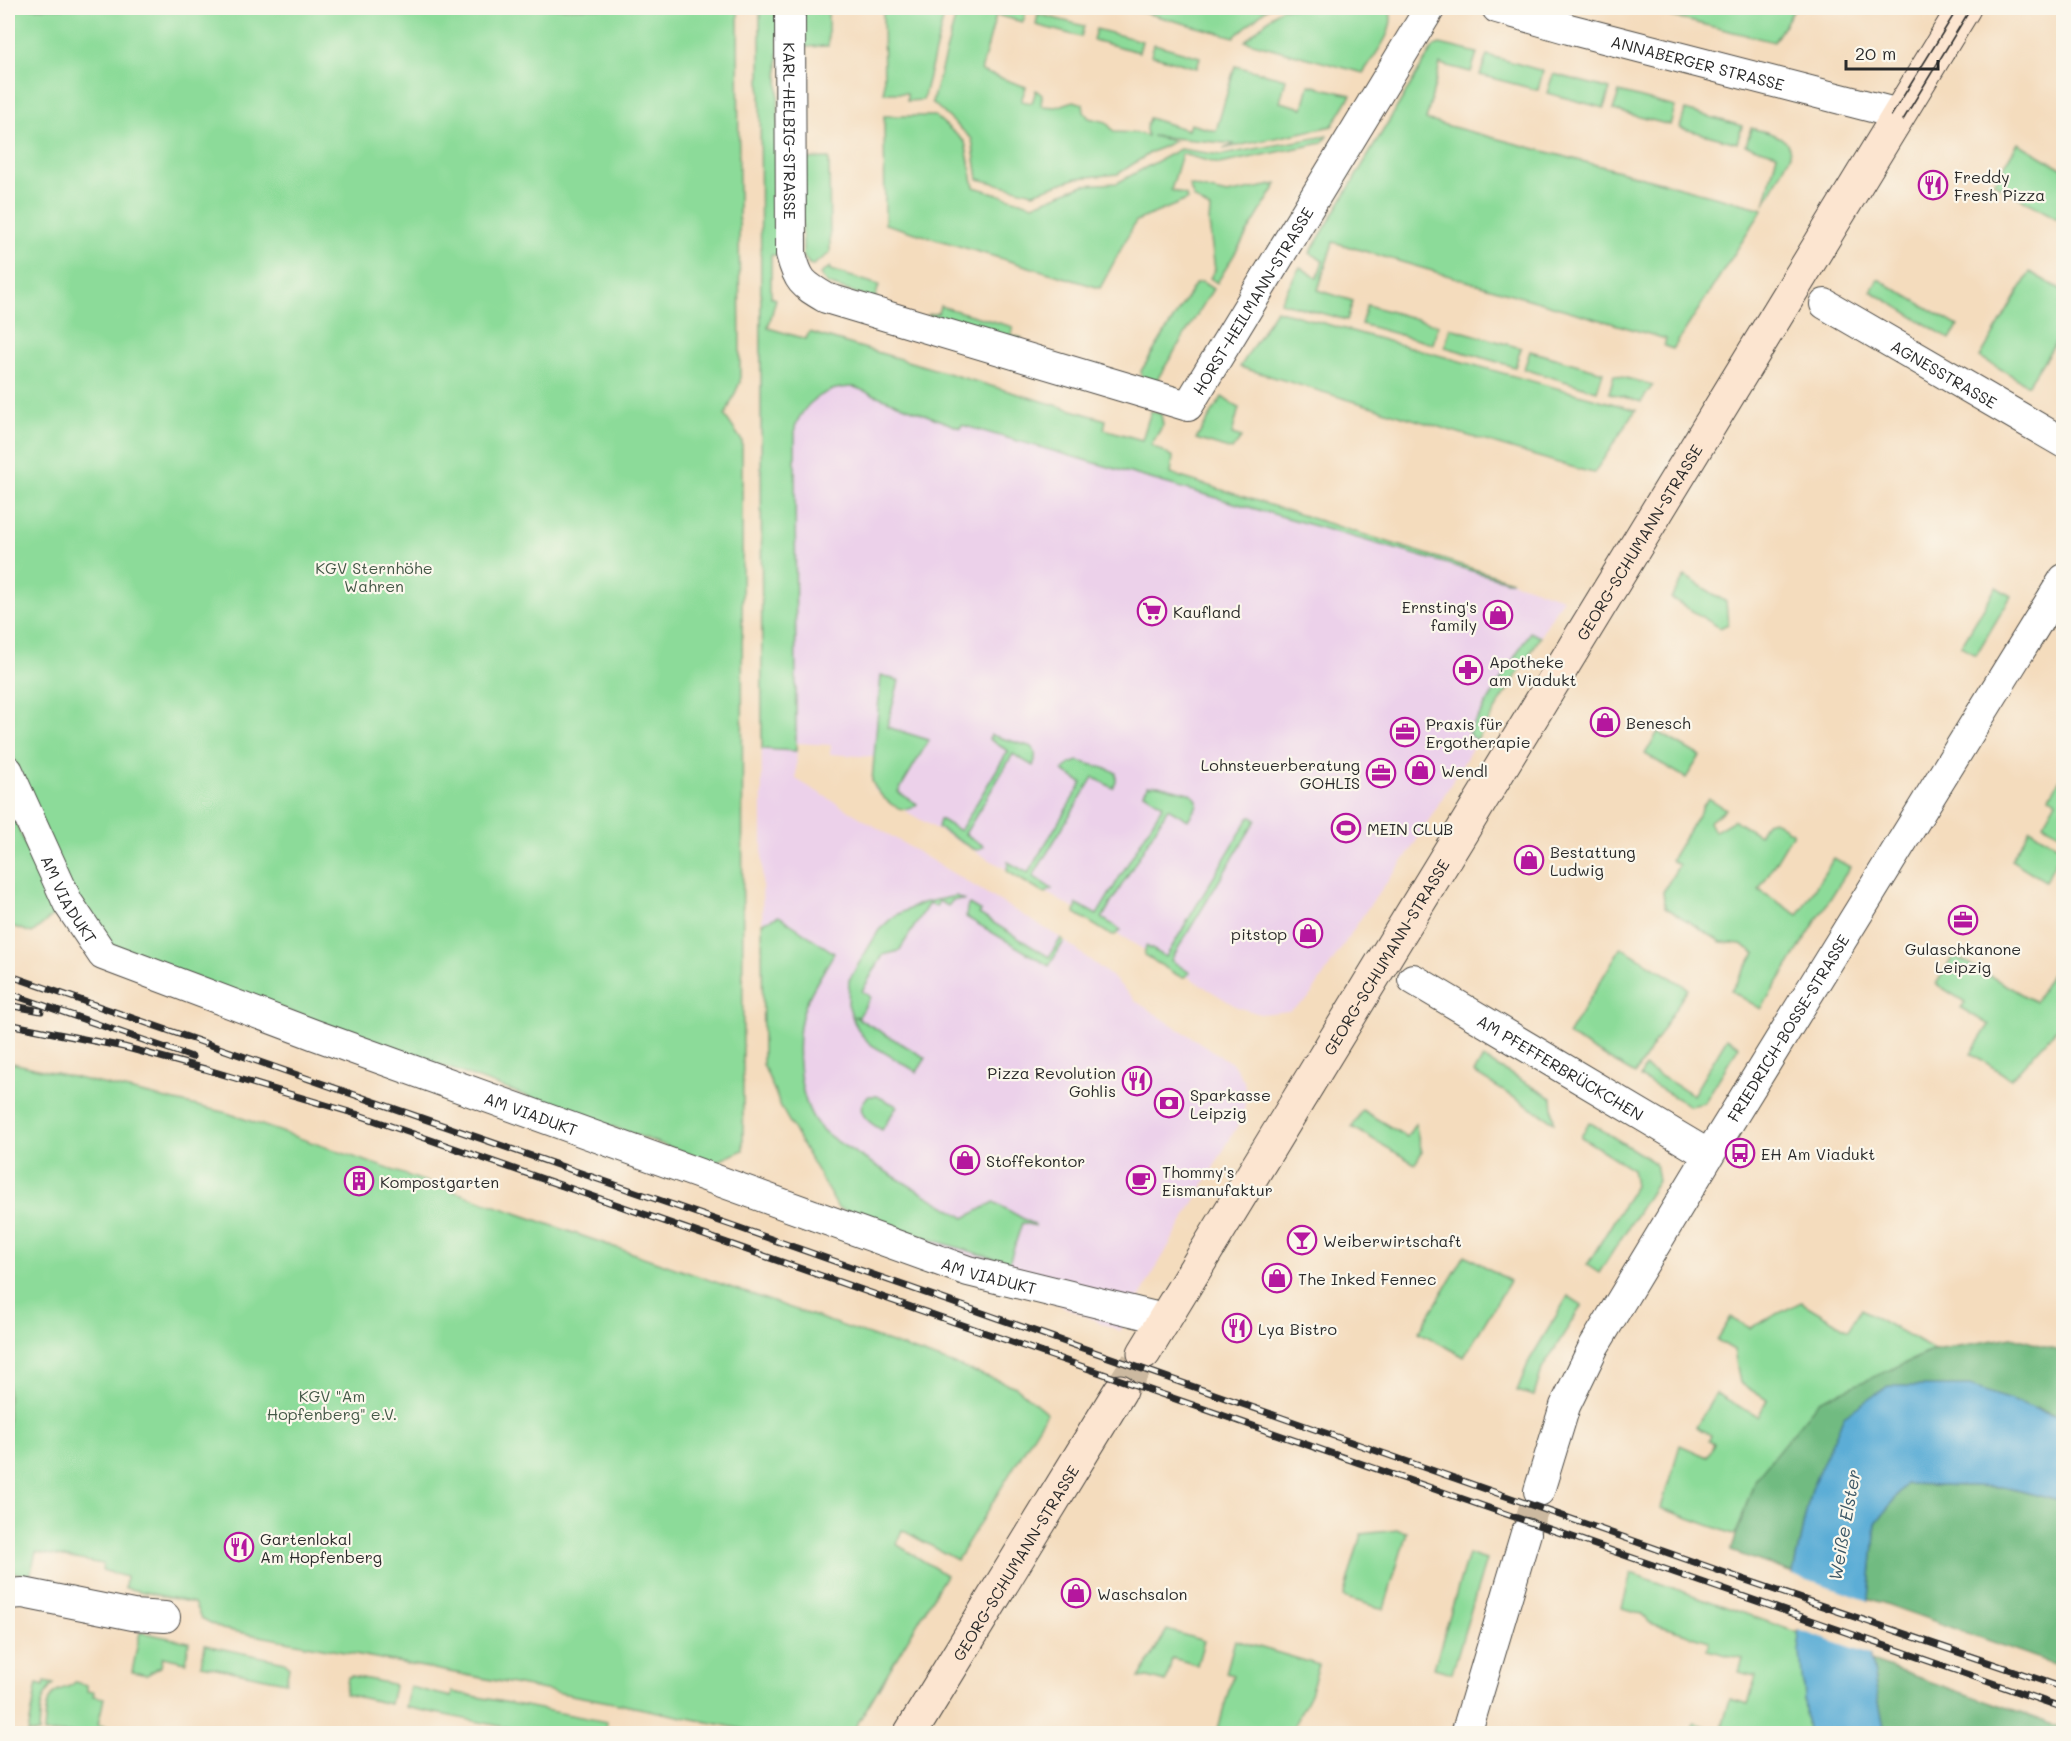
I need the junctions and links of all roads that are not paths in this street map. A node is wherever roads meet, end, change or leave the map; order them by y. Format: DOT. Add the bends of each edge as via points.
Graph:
graph roads {
  1 [pos="790,8"];
  2 [pos="1431,8"];
  3 [pos="1497,8"];
  4 [pos="1964,8"];
  5 [pos="1899,114"];
  6 [pos="791,254"];
  7 [pos="1825,304"];
  8 [pos="2064,442"];
  9 [pos="2064,579"];
  10 [pos="8,771"];
  11 [pos="1413,979"];
  12 [pos="1709,1155"];
  13 [pos="1164,1319"];
  14 [pos="1144,1353"];
  15 [pos="1120,1391"];
  16 [pos="1539,1491"];
  17 [pos="1526,1533"];
  18 [pos="8,1594"];
  19 [pos="165,1617"];
  20 [pos="910,1734"];
  21 [pos="1466,1734"];
  1 -- 6 [label="street, KARL-HELBIG-STRASSE"];
  2 -- 6 [label="street, HORST-HEILMANN-STRASSE" via="1188,406 826,298 801,280"];
  3 -- 5 [label="street, ANNABERGER STRASSE"];
  4 -- 5 [label="main road, GEORG-SCHUMANN-STRASSE"];
  5 -- 13 [label="main road, GEORG-SCHUMANN-STRASSE"];
  7 -- 8 [label="street, AGNESSTRASSE"];
  9 -- 12 [label="street, FRIEDRICH-BOSSE-STRASSE"];
  10 -- 13 [label="street, AM VIADUKT" via="68,903 103,955 968,1271"];
  11 -- 12 [label="street, AM PFEFFERBRÜCKCHEN"];
  12 -- 16 [label="street, FRIEDRICH-BOSSE-STRASSE" via="1594,1346 1565,1406"];
  13 -- 14 [label="main road, GEORG-SCHUMANN-STRASSE"];
  15 -- 20 [label="main road, GEORG-SCHUMANN-STRASSE"];
  17 -- 21 [label="street"];
  18 -- 19 [label="street" via="23,1593 133,1615"];
}
